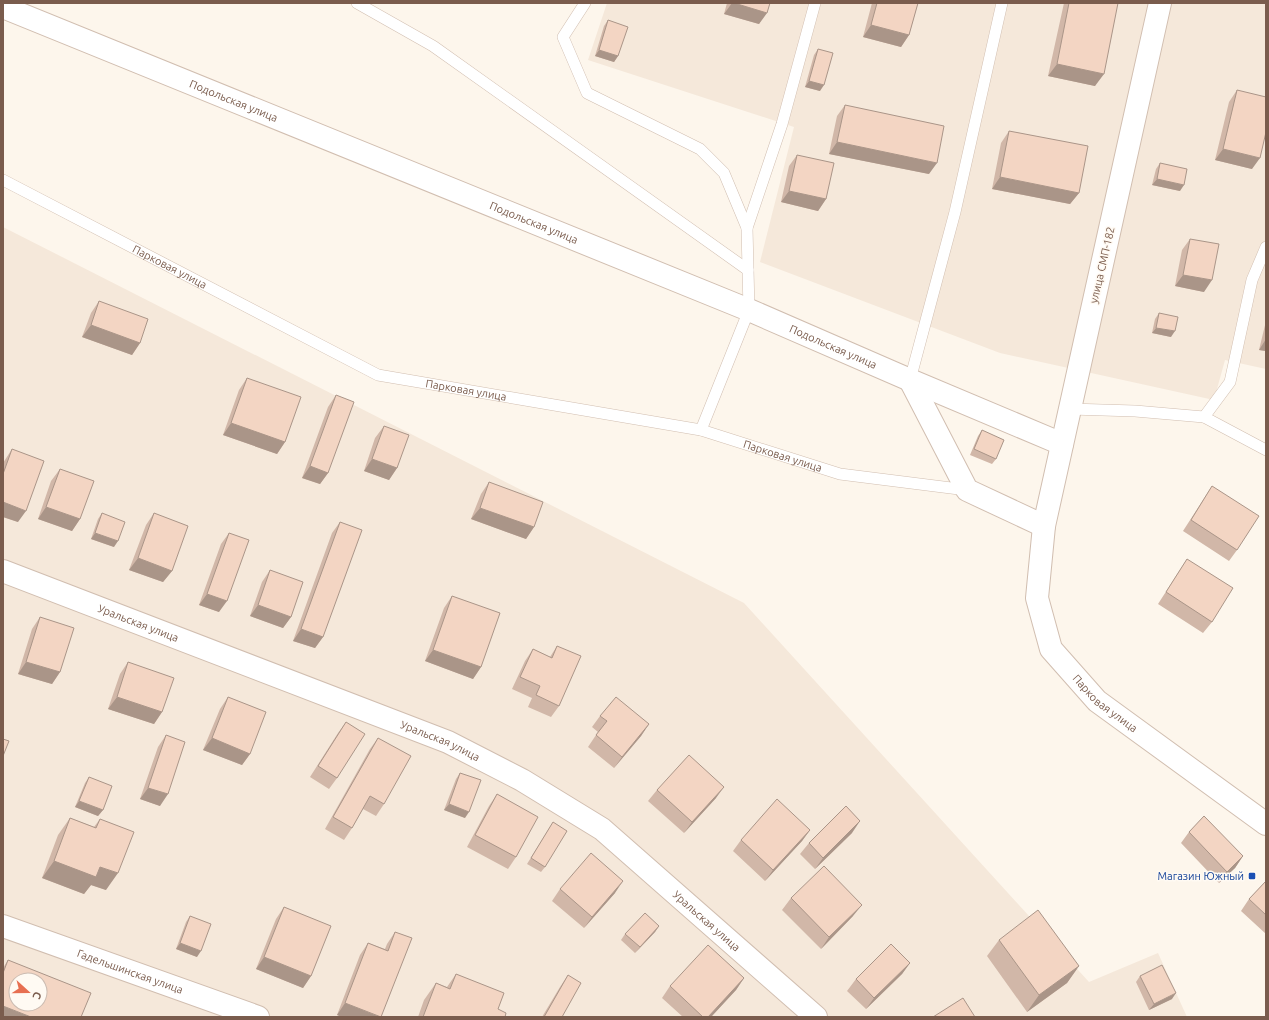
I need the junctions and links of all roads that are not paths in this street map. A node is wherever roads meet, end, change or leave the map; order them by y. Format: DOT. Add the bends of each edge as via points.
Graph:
graph roads {
  1 [pos="358,3"];
  2 [pos="584,3"];
  3 [pos="815,3"];
  4 [pos="1002,3"];
  5 [pos="1160,3"];
  6 [pos="3,7"];
  7 [pos="3,180"];
  8 [pos="747,228"];
  9 [pos="1266,247"];
  10 [pos="748,270"];
  11 [pos="750,310"];
  12 [pos="910,380"];
  13 [pos="1070,409"];
  14 [pos="1204,417"];
  15 [pos="701,430"];
  16 [pos="1062,444"];
  17 [pos="1266,450"];
  18 [pos="967,490"];
  19 [pos="1044,526"];
  20 [pos="3,571"];
  21 [pos="1266,824"];
  22 [pos="3,926"];
  23 [pos="258,1017"];
  24 [pos="816,1017"];
  1 -- 10 [label="lane" via="433,46"];
  2 -- 8 [label="lane" via="563,37 587,93 700,149 724,173"];
  3 -- 8 [label="lane" via="782,124"];
  4 -- 12 [label="lane" via="955,212"];
  5 -- 13 [label="street, улица СМП-182"];
  6 -- 11 [label="street, Подольская улица"];
  7 -- 15 [label="lane, Парковая улица" via="378,375"];
  8 -- 10 [label="lane"];
  9 -- 14 [label="lane" via="1252,280 1230,382"];
  10 -- 11 [label="lane"];
  11 -- 12 [label="street, Подольская улица"];
  11 -- 15 [label="lane"];
  12 -- 16 [label="street, Подольская улица"];
  12 -- 18 [label="street"];
  13 -- 14 [label="lane"];
  13 -- 16 [label="street, улица СМП-182"];
  14 -- 17 [label="lane"];
  15 -- 18 [label="lane, Парковая улица" via="840,474"];
  16 -- 19 [label="street, улица СМП-182"];
  18 -- 19 [label="street"];
  19 -- 21 [label="street, Парковая улица" via="1037,598 1051,649 1097,701"];
  20 -- 24 [label="street, Уральская улица" via="448,742 522,780 602,828"];
  22 -- 23 [label="street, Гадельшинская улица"];
}
